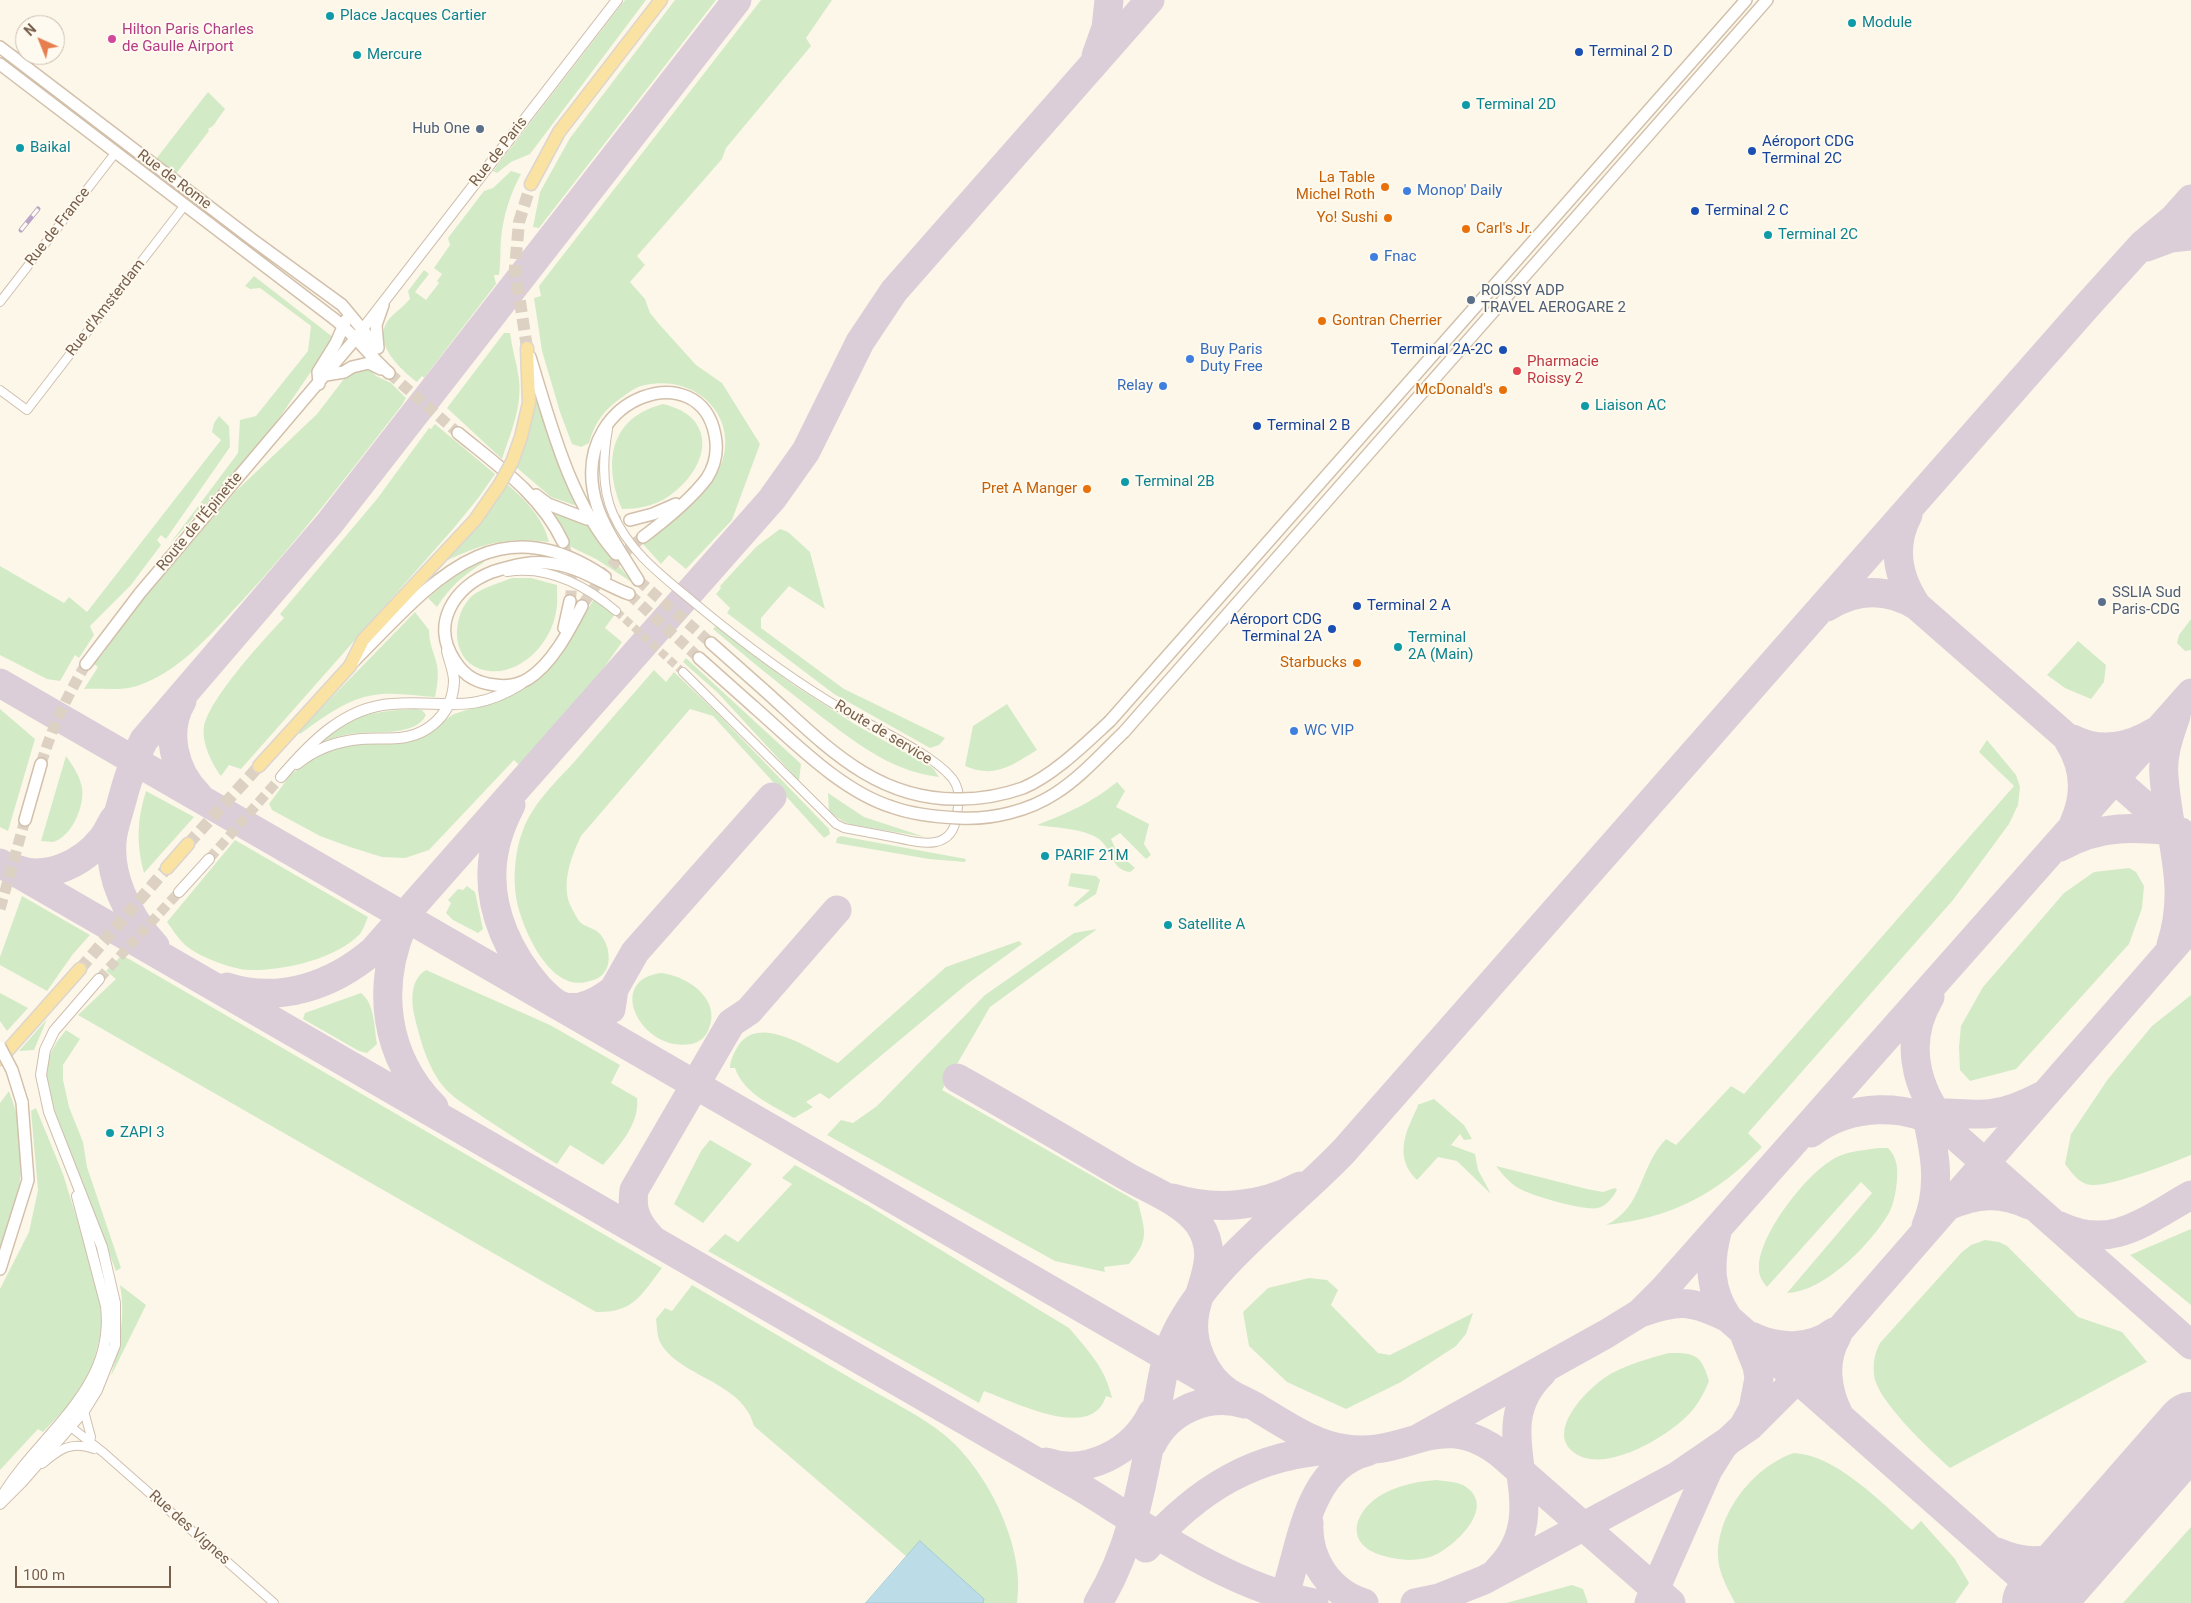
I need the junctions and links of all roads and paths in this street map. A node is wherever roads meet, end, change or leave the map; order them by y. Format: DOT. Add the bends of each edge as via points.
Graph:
graph roads {
  1 [pos="617,0"];
  2 [pos="661,0"];
  3 [pos="1746,0"];
  4 [pos="1767,0"];
  5 [pos="0,46"];
  6 [pos="0,64"];
  7 [pos="116,152"];
  8 [pos="531,184"];
  9 [pos="185,205"];
  10 [pos="0,302"];
  11 [pos="383,305"];
  12 [pos="350,312"];
  13 [pos="344,326"];
  14 [pos="360,333"];
  15 [pos="378,347"];
  16 [pos="527,348"];
  17 [pos="389,373"];
  18 [pos="322,379"];
  19 [pos="0,390"];
  20 [pos="610,420"];
  21 [pos="458,433"];
  22 [pos="516,482"];
  23 [pos="692,492"];
  24 [pos="587,519"];
  25 [pos="630,520"];
  26 [pos="643,537"];
  27 [pos="563,542"];
  28 [pos="480,577"];
  29 [pos="570,601"];
  30 [pos="582,606"];
  31 [pos="616,611"];
  32 [pos="711,643"];
  33 [pos="557,646"];
  34 [pos="446,648"];
  35 [pos="699,658"];
  36 [pos="86,664"];
  37 [pos="350,666"];
  38 [pos="683,672"];
  39 [pos="528,679"];
  40 [pos="449,706"];
  41 [pos="41,764"];
  42 [pos="259,766"];
  43 [pos="25,820"];
  44 [pos="188,844"];
  45 [pos="209,859"];
  46 [pos="167,868"];
  47 [pos="179,892"];
  48 [pos="80,969"];
  49 [pos="99,979"];
  50 [pos="0,1048"];
  51 [pos="0,1059"];
  52 [pos="67,1161"];
  53 [pos="0,1269"];
  54 [pos="84,1411"];
  55 [pos="68,1425"];
  56 [pos="91,1437"];
  57 [pos="104,1453"];
  58 [pos="22,1482"];
  59 [pos="0,1500"];
  60 [pos="0,1504"];
  61 [pos="274,1603"];
  1 -- 11 [label="street, Rue de Paris"];
  2 -- 8 [label="main road" via="559,132"];
  3 -- 32 [label="main road, bridge" via="1110,721 1068,760 1024,788 980,799 935,800 896,790 864,773 827,746"];
  4 -- 35 [label="main road, bridge" via="1124,732 1079,776 1055,794 1003,815 977,820 930,817 890,807 853,788 818,762"];
  5 -- 12 [label="main road, Rue de Rome"];
  6 -- 7 [label="main road, Rue de Rome"];
  7 -- 9 [label="main road, Rue de Rome"];
  7 -- 10 [label="street, Rue de France"];
  9 -- 13 [label="main road, Rue de Rome"];
  9 -- 19 [label="street, Rue d'Amsterdam" via="27,410"];
  11 -- 14 [label="street, Rue de Paris"];
  11 -- 15 [label="main road, Rue de Paris" via="376,325"];
  12 -- 13 [label="main road"];
  12 -- 14 [label="main road, Rue de Rome"];
  13 -- 14 [label="main road, Rue de Rome"];
  13 -- 18 [label="main road, Route de l'Épinette" via="318,372"];
  14 -- 15 [label="main road, Rue de Paris"];
  14 -- 17 [label="main road" via="367,353"];
  14 -- 18 [label="main road, Route de l'Épinette"];
  15 -- 17 [label="main road, Rue de Paris"];
  16 -- 20 [label="main road" via="553,430 578,493 603,539 638,580 609,533 593,490 591,467 597,440"];
  16 -- 37 [label="main road, bridge" via="529,403 512,462 500,484 475,520 363,640"];
  17 -- 18 [label="main road" via="369,363"];
  18 -- 36 [label="main road, Route de l'Épinette" via="140,593"];
  20 -- 23 [label="main road" via="630,402 651,393 676,394 693,401 706,412 718,447 706,478"];
  20 -- 38 [label="street, Route de service" via="603,457 605,485 612,514 628,541 652,567 723,626 806,688 929,759 951,778 960,790 957,821 950,834 927,844 836,824"];
  21 -- 22 [label="main road"];
  22 -- 24 [label="main road" via="548,504"];
  22 -- 27 [label="main road" via="550,518"];
  23 -- 25 [label="main road" via="674,505"];
  23 -- 26 [label="main road" via="666,520"];
  28 -- 31 [label="street" via="521,571 553,575 594,593"];
  28 -- 34 [label="main road" via="452,604 444,625"];
  28 -- 37 [label="main road" via="511,565 555,564 580,570 629,594 583,562 560,552 535,547 506,548 476,556 443,575"];
  29 -- 33 [label="main road"];
  30 -- 33 [label="main road"];
  33 -- 39 [label="main road" via="542,667"];
  34 -- 39 [label="main road" via="468,677 483,684 514,686"];
  34 -- 40 [label="street" via="454,679"];
  37 -- 42 [label="main road"];
  39 -- 40 [label="street" via="489,699"];
  40 -- 40 [label="street" via="390,704 364,710 324,731 281,777 316,751 337,744 360,739 399,738 419,732 439,720"];
  41 -- 43 [label="main road"];
  44 -- 46 [label="main road"];
  45 -- 47 [label="street"];
  48 -- 51 [label="main road"];
  49 -- 52 [label="street" via="54,1031 41,1075 49,1112"];
  50 -- 53 [label="main road, bridge" via="12,1070 22,1102 28,1180"];
  52 -- 54 [label="street" via="102,1247 115,1303 115,1345 98,1390"];
  52 -- 55 [label="street" via="101,1280 107,1314 106,1344 92,1380"];
  54 -- 55 [label="street"];
  54 -- 56 [label="street, Rue des Vignes"];
  55 -- 56 [label="street, Rue des Vignes"];
  55 -- 57 [label="street, Rue des Vignes"];
  55 -- 58 [label="street"];
  55 -- 59 [label="street" via="22,1466"];
  56 -- 57 [label="street, Rue des Vignes"];
  57 -- 58 [label="street, Rue des Vignes" via="83,1445 64,1447"];
  57 -- 61 [label="street, Rue des Vignes"];
  58 -- 60 [label="street"];
}
